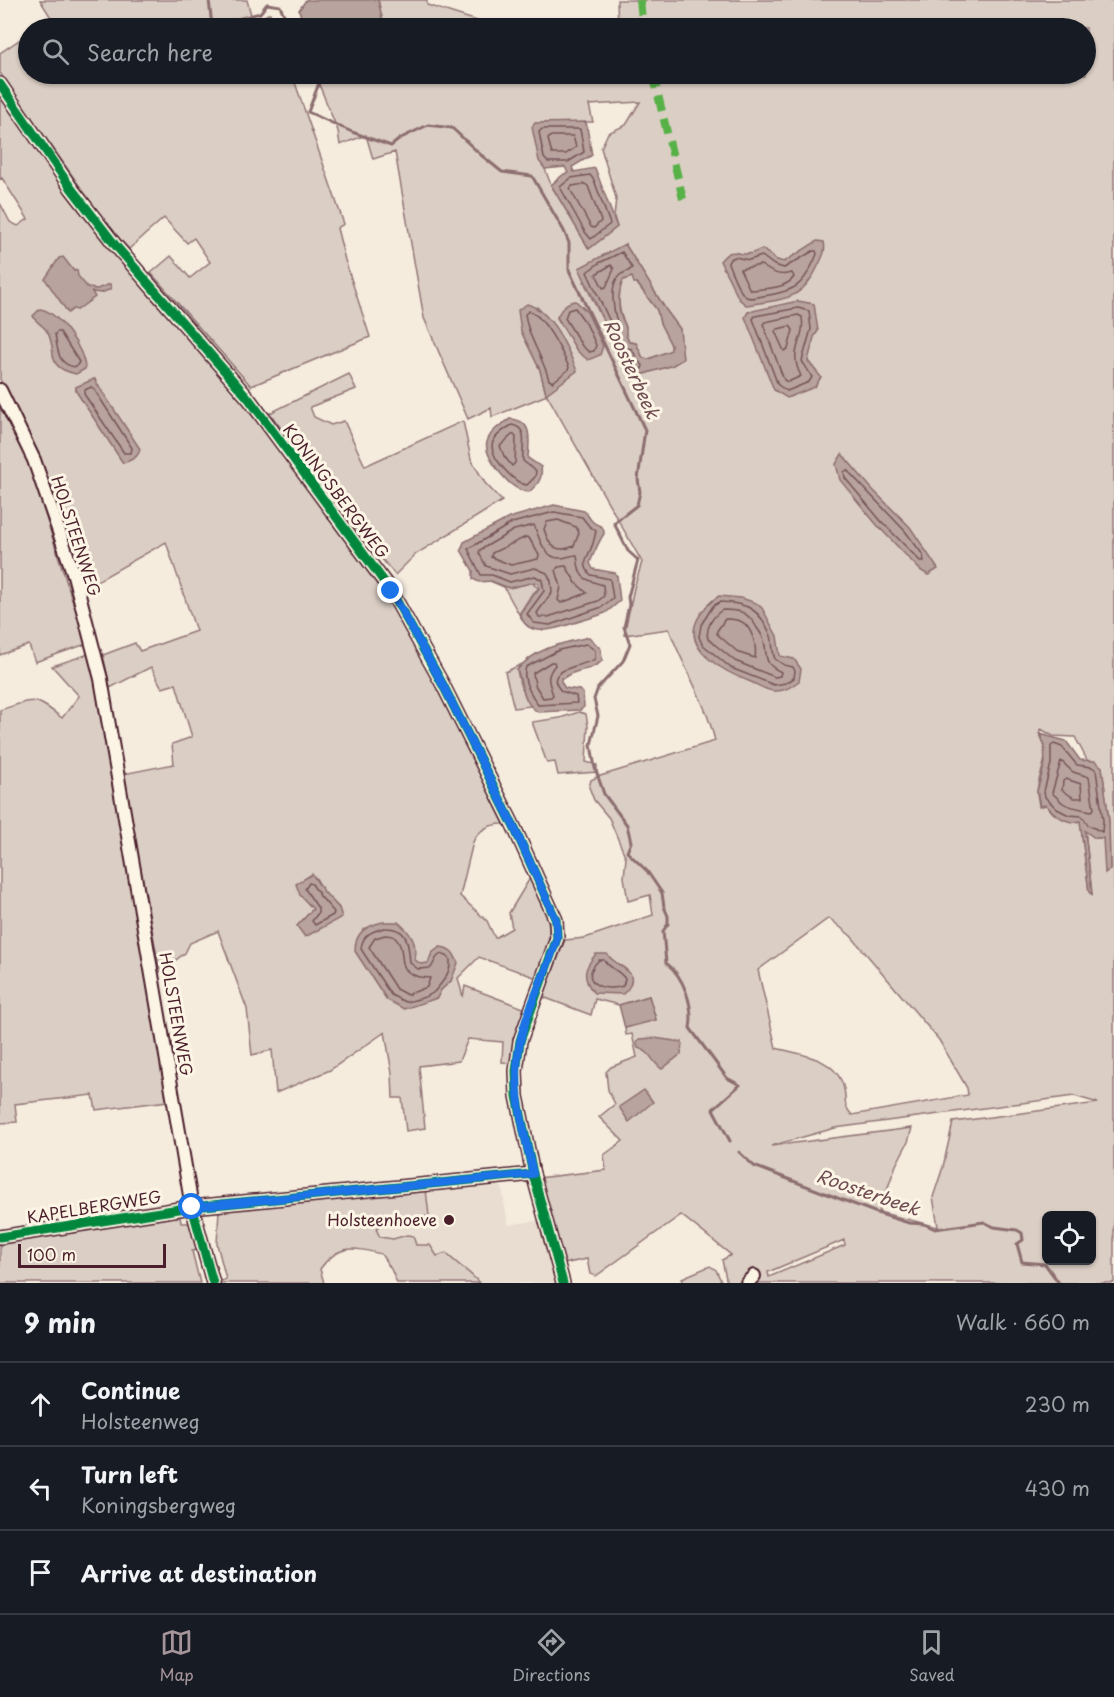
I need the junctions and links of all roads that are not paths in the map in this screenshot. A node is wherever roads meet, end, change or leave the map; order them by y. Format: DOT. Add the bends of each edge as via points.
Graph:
graph roads {
  1 [pos="0,84"];
  2 [pos="0,390"];
  3 [pos="533,1174"];
  4 [pos="192,1207"];
  5 [pos="0,1237"];
  6 [pos="213,1283"];
  7 [pos="563,1283"];
  1 -- 3 [label="street, KONINGSBERGWEG" via="71,188 249,399 391,591 514,827 556,920 557,938 520,1041 516,1071 517,1096"];
  2 -- 4 [label="street, HOLSTEENWEG" via="34,460 74,575 101,679"];
  3 -- 4 [label="street"];
  3 -- 7 [label="street"];
  4 -- 5 [label="street, KAPELBERGWEG"];
  4 -- 6 [label="street, HOLSTEENWEG"];
}
